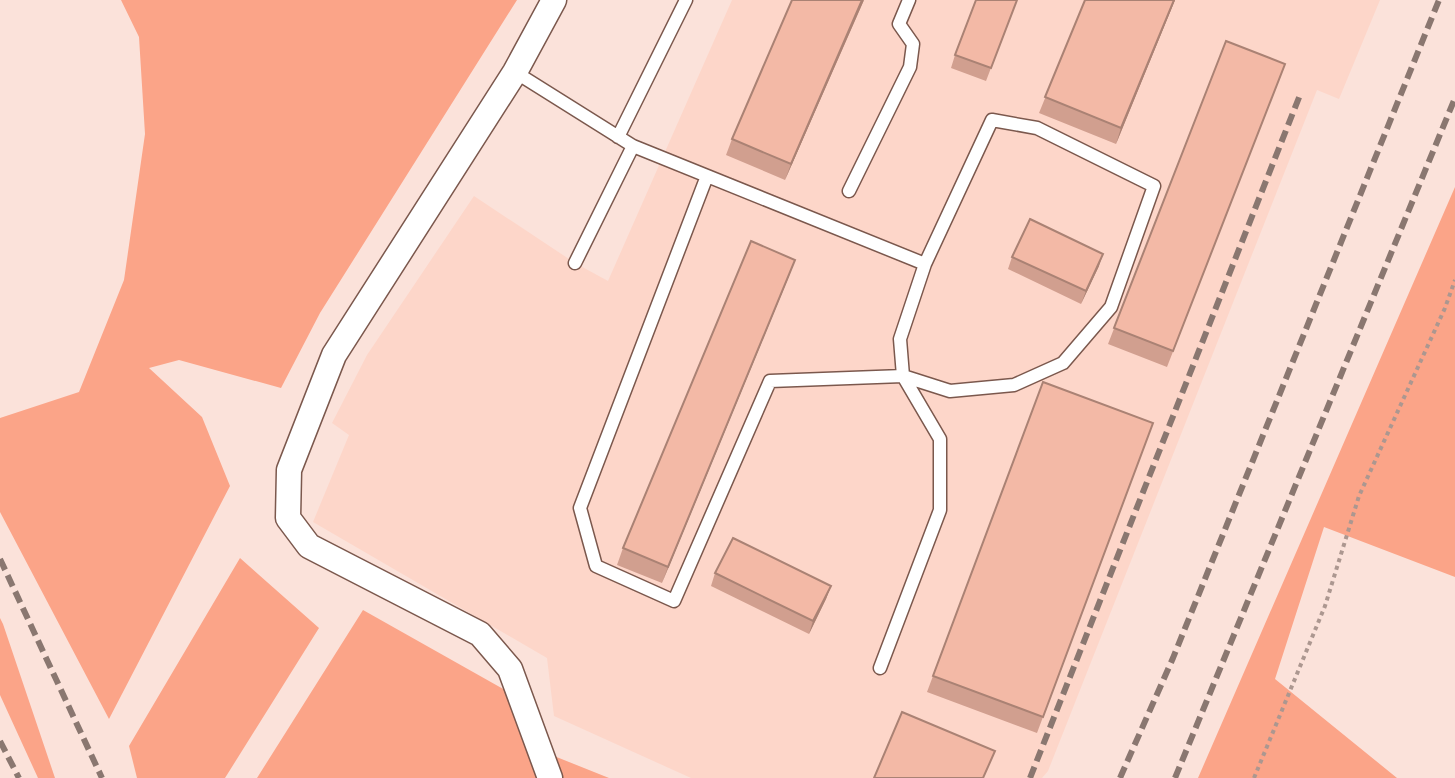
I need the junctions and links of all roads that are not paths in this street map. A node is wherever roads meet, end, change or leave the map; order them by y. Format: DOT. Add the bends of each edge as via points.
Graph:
graph roads {
  1 [pos="554,0"];
  2 [pos="686,0"];
  3 [pos="909,0"];
  4 [pos="515,72"];
  5 [pos="618,137"];
  6 [pos="633,146"];
  7 [pos="707,176"];
  8 [pos="849,191"];
  9 [pos="575,263"];
  10 [pos="925,264"];
  11 [pos="903,376"];
  12 [pos="880,668"];
  13 [pos="550,778"];
  1 -- 4 [label="street"];
  2 -- 5 [label="lane"];
  3 -- 8 [label="lane" via="899,24 913,44 910,67"];
  4 -- 5 [label="lane"];
  4 -- 13 [label="street" via="334,355 289,470 288,518 309,546 480,634 510,669"];
  5 -- 6 [label="lane"];
  6 -- 7 [label="lane"];
  6 -- 9 [label="lane"];
  7 -- 10 [label="lane"];
  7 -- 11 [label="lane" via="580,508 596,566 674,601 770,381"];
  10 -- 11 [label="lane" via="900,339"];
  10 -- 11 [label="lane" via="992,120 1037,128 1154,186 1111,307 1063,363 1014,385 963,390"];
  11 -- 12 [label="lane" via="940,439 940,510"];
}
